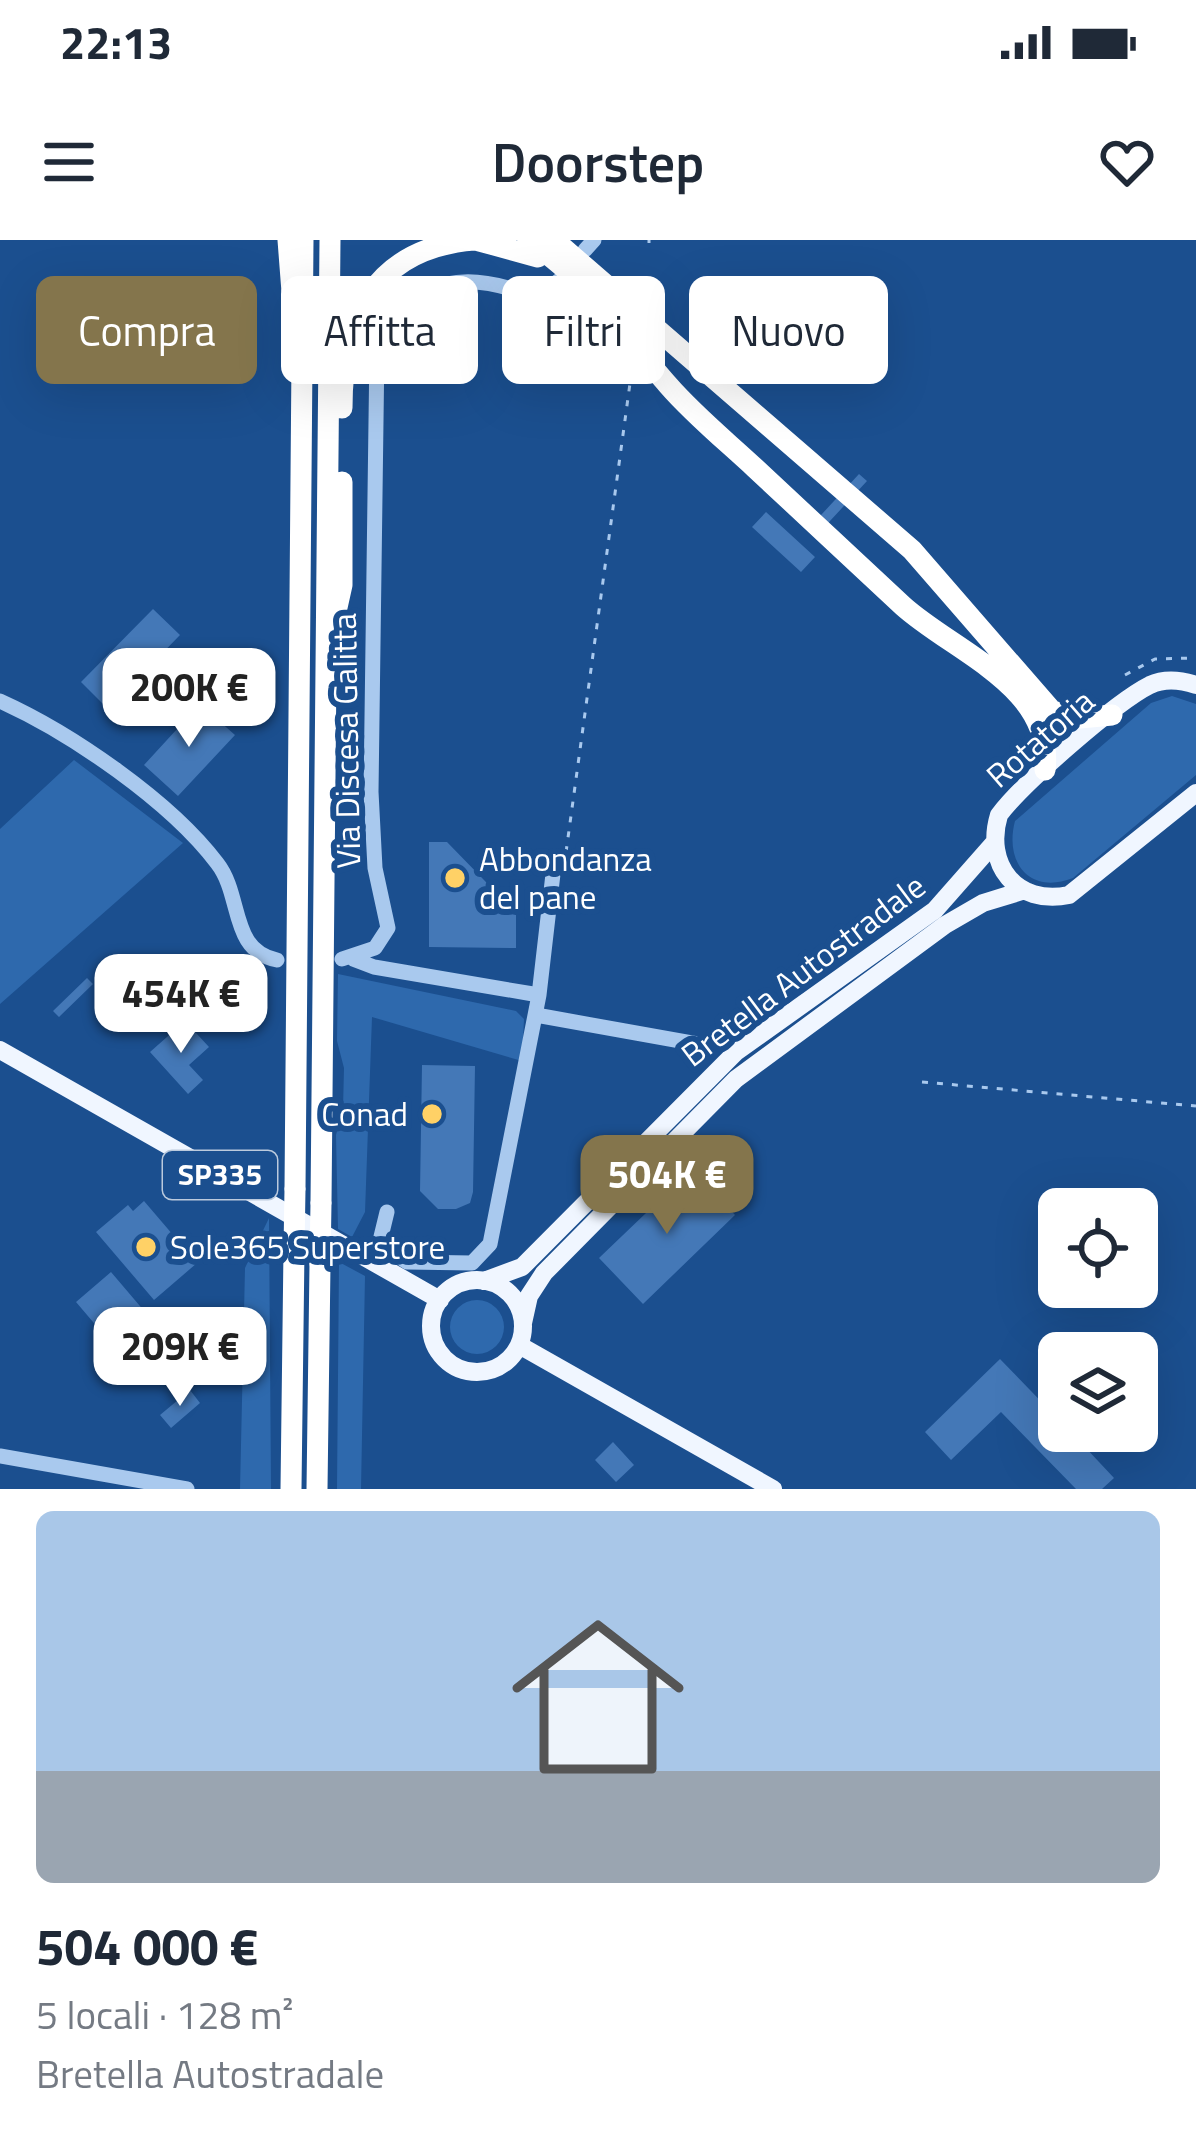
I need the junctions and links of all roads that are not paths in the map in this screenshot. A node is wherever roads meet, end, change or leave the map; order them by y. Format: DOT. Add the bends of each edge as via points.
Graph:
graph roads {
  1 [pos="288,240"];
  2 [pos="303,240"];
  3 [pos="330,240"];
  4 [pos="475,240"];
  5 [pos="528,240"];
  6 [pos="568,253"];
  7 [pos="288,276"];
  8 [pos="303,276"];
  9 [pos="302,384"];
  10 [pos="326,653"];
  11 [pos="1196,685"];
  12 [pos="0,701"];
  13 [pos="1112,715"];
  14 [pos="1045,770"];
  15 [pos="1191,800"];
  16 [pos="994,843"];
  17 [pos="554,874"];
  18 [pos="1022,891"];
  19 [pos="277,960"];
  20 [pos="539,995"];
  21 [pos="536,1015"];
  22 [pos="703,1045"];
  23 [pos="0,1050"];
  24 [pos="387,1212"];
  25 [pos="375,1252"];
  26 [pos="484,1281"];
  27 [pos="440,1300"];
  28 [pos="523,1323"];
  29 [pos="519,1345"];
  30 [pos="0,1456"];
  31 [pos="187,1489"];
  32 [pos="291,1489"];
  33 [pos="317,1489"];
  34 [pos="773,1489"];
  1 -- 7 [label="highway"];
  2 -- 8 [label="highway"];
  3 -- 10 [label="highway"];
  4 -- 6 [label="highway"];
  4 -- 10 [label="highway" via="412,254 378,283 356,317 342,389 342,585"];
  5 -- 6 [label="highway"];
  6 -- 13 [label="highway" via="912,550 1052,711"];
  6 -- 14 [label="highway" via="691,409 922,624 992,670 1042,728"];
  6 -- 20 [label="street, Via Discesa Galitta" via="541,300 495,283 438,286 410,300 376,346 371,808 388,928 375,948 347,959"];
  9 -- 32 [label="highway, bridge"];
  10 -- 33 [label="highway, bridge"];
  11 -- 13 [label="main road, Rotatoria" via="1152,684"];
  12 -- 19 [label="street" via="64,733 200,845 230,886 247,944"];
  13 -- 14 [label="main road, Rotatoria"];
  14 -- 16 [label="main road, Rotatoria" via="999,815"];
  15 -- 18 [label="main road" via="1083,888 1053,898"];
  16 -- 18 [label="main road, Rotatoria" via="1000,869"];
  16 -- 26 [label="main road, Bretella Autostradale" via="935,910 736,1052 669,1112 522,1267"];
  17 -- 20 [label="street"];
  18 -- 28 [label="main road, Bretella Autostradale" via="945,925 736,1079 544,1273"];
  20 -- 21 [label="street"];
  21 -- 22 [label="street"];
  21 -- 25 [label="street" via="500,1208 484,1253 472,1263 407,1262"];
  23 -- 25 [label="main road, SP335"];
  24 -- 25 [label="street"];
  25 -- 27 [label="main road, SP335"];
  26 -- 27 [label="main road" via="455,1286"];
  26 -- 28 [label="main road" via="511,1295"];
  27 -- 29 [label="main road" via="431,1331 454,1366 486,1372"];
  28 -- 29 [label="main road"];
  29 -- 34 [label="main road"];
  30 -- 31 [label="street"];
}
